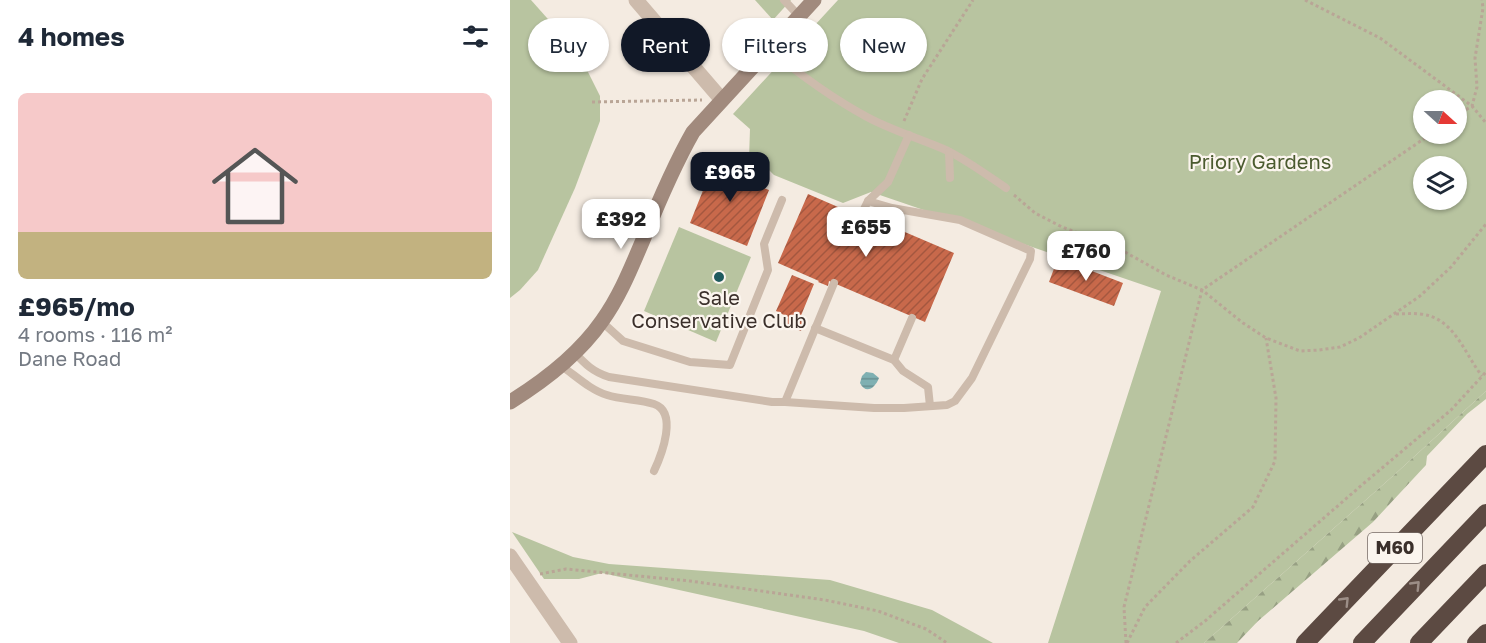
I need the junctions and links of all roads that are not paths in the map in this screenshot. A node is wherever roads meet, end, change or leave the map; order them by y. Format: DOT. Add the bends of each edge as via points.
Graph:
graph roads {
  1 [pos="636,0"];
  2 [pos="784,0"];
  3 [pos="814,0"];
  4 [pos="799,16"];
  5 [pos="748,72"];
  6 [pos="796,72"];
  7 [pos="723,100"];
  8 [pos="909,135"];
  9 [pos="949,152"];
  10 [pos="950,178"];
  11 [pos="1006,188"];
  12 [pos="782,200"];
  13 [pos="868,201"];
  14 [pos="862,213"];
  15 [pos="834,283"];
  16 [pos="912,318"];
  17 [pos="602,322"];
  18 [pos="815,328"];
  19 [pos="574,352"];
  20 [pos="894,360"];
  21 [pos="560,365"];
  22 [pos="510,402"];
  23 [pos="785,402"];
  24 [pos="930,406"];
  25 [pos="1486,454"];
  26 [pos="654,471"];
  27 [pos="1486,513"];
  28 [pos="510,556"];
  29 [pos="1486,573"];
  30 [pos="1486,633"];
  31 [pos="570,643"];
  32 [pos="1305,643"];
  33 [pos="1362,643"];
  34 [pos="1419,643"];
  35 [pos="1476,643"];
  1 -- 7 [label="street"];
  2 -- 4 [label="lane"];
  3 -- 4 [label="main road"];
  5 -- 7 [label="main road"];
  6 -- 8 [label="lane" via="867,117"];
  7 -- 17 [label="main road" via="693,132 678,158 630,272"];
  8 -- 9 [label="lane"];
  8 -- 13 [label="lane" via="888,182"];
  9 -- 10 [label="lane"];
  9 -- 11 [label="lane"];
  12 -- 17 [label="lane" via="764,244 768,270 730,365 690,362 623,341"];
  13 -- 14 [label="lane"];
  13 -- 24 [label="lane" via="960,220 1031,251 972,378 955,401"];
  15 -- 18 [label="lane"];
  16 -- 20 [label="lane"];
  17 -- 19 [label="main road"];
  18 -- 20 [label="lane"];
  18 -- 23 [label="lane"];
  19 -- 21 [label="main road"];
  19 -- 23 [label="lane" via="596,373 609,377"];
  20 -- 24 [label="lane" via="928,387"];
  21 -- 22 [label="main road"];
  21 -- 26 [label="lane" via="597,391 661,407 667,424"];
  23 -- 24 [label="lane" via="874,408"];
  32 -- 25 [label="highway, M60, one-way"];
  33 -- 27 [label="highway, M60, one-way"];
  28 -- 31 [label="street"];
  29 -- 34 [label="highway"];
  30 -- 35 [label="highway"];
}
